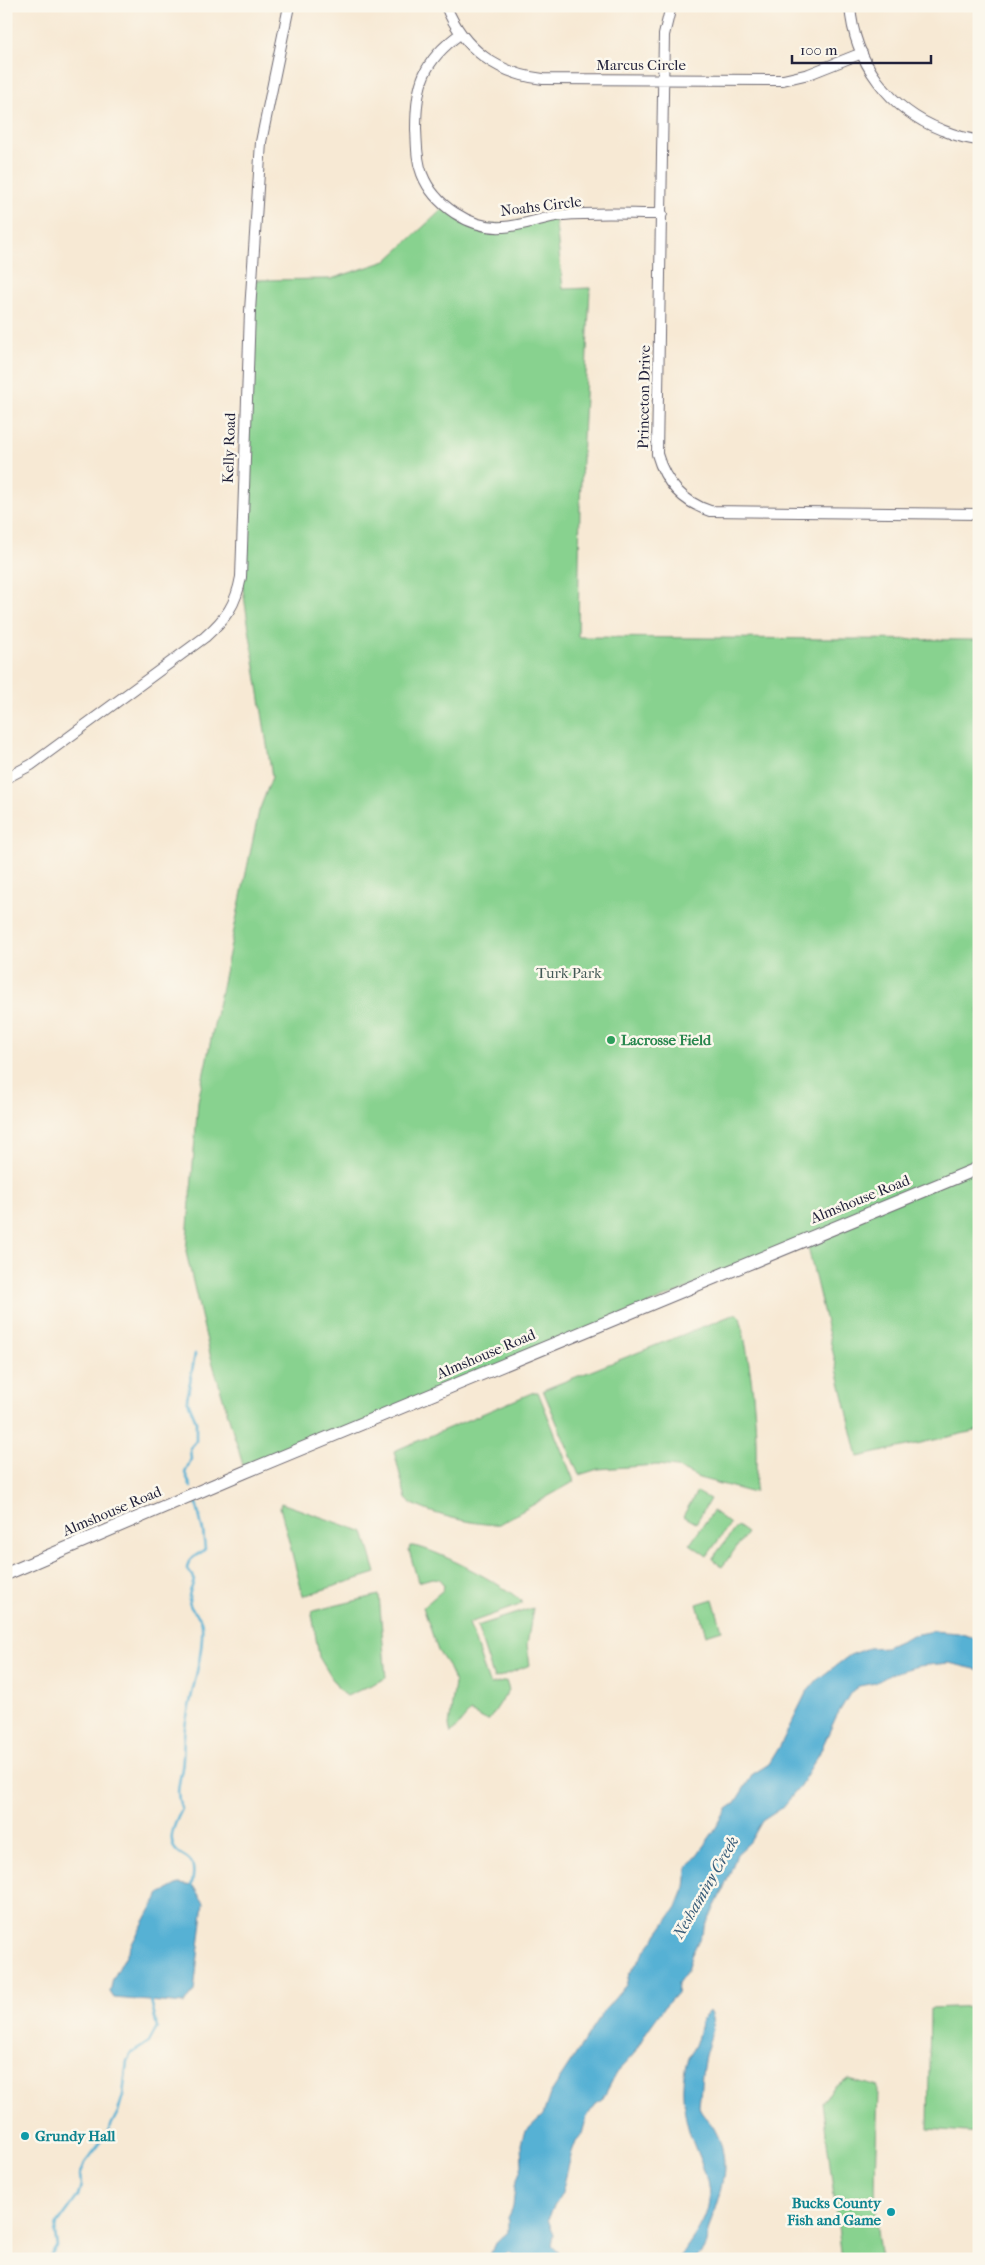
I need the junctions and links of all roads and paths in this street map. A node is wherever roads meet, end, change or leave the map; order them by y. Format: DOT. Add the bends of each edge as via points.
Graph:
graph roads {
  1 [pos="289,6"];
  2 [pos="446,6"];
  3 [pos="671,6"];
  4 [pos="850,6"];
  5 [pos="460,34"];
  6 [pos="862,53"];
  7 [pos="664,80"];
  8 [pos="979,140"];
  9 [pos="662,214"];
  10 [pos="979,514"];
  11 [pos="6,778"];
  12 [pos="979,1168"];
  13 [pos="6,1574"];
  1 -- 11 [label="street, Kelly Road" via="261,142 249,330 241,577 237,597 227,615 205,637 31,766"];
  2 -- 5 [label="street, Marcus Circle"];
  3 -- 7 [label="street, Princeton Drive" via="664,35"];
  4 -- 6 [label="street"];
  5 -- 7 [label="street, Marcus Circle" via="487,59 524,77"];
  5 -- 9 [label="street, Noahs Circle" via="430,62 416,103 417,155 421,173 446,206 483,226 503,227 563,215"];
  6 -- 7 [label="street, Marcus Circle" via="809,74 783,80"];
  6 -- 8 [label="street" via="879,84 913,116 958,137"];
  7 -- 9 [label="street, Princeton Drive"];
  9 -- 10 [label="street, Princeton Drive" via="657,454 664,474 678,493 694,505 710,511"];
  12 -- 13 [label="street, Almshouse Road"];
}
